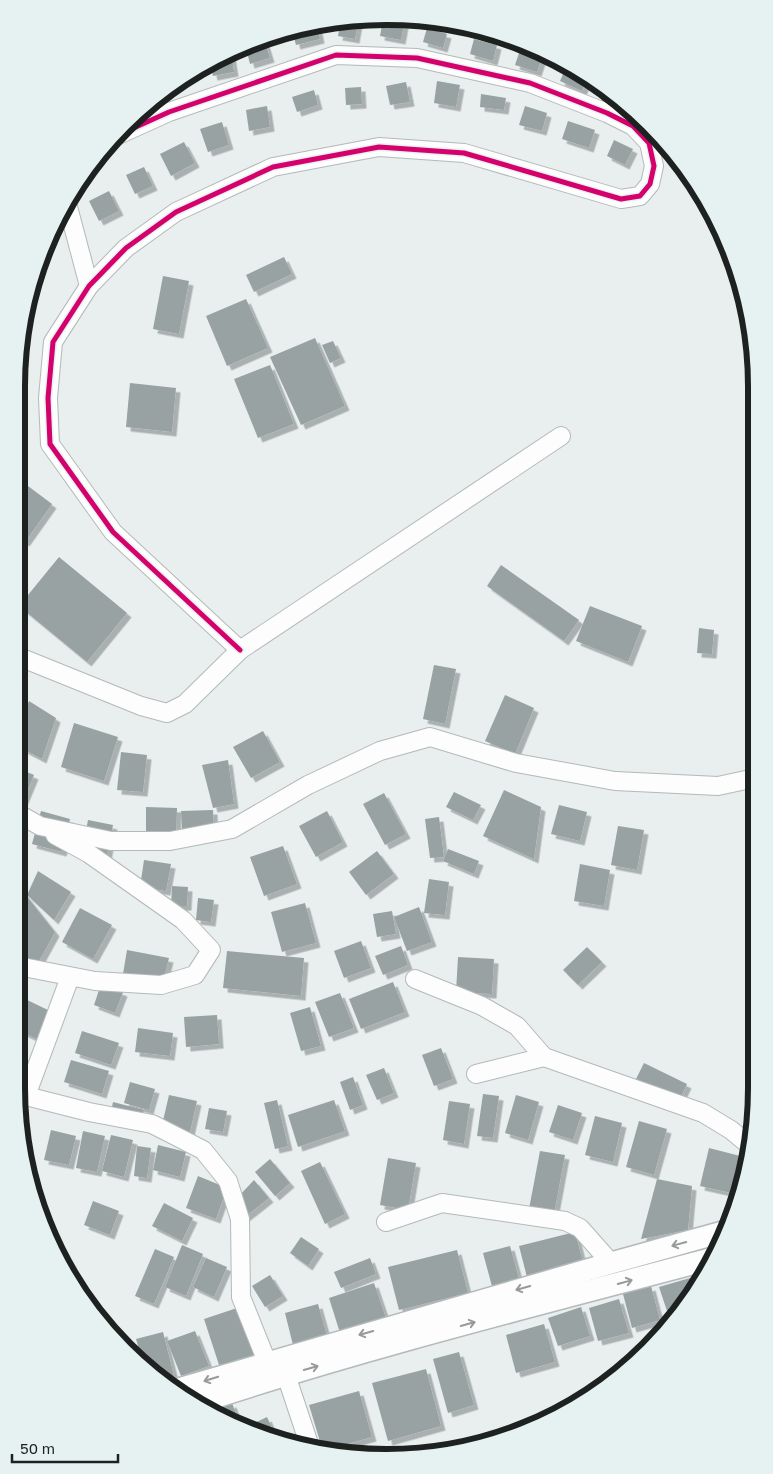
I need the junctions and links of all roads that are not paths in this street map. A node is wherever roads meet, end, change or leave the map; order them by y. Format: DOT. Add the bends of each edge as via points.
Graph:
graph roads {
  1 [pos="135,128"];
  2 [pos="70,213"];
  3 [pos="89,286"];
  4 [pos="561,436"];
  5 [pos="240,650"];
  6 [pos="25,659"];
  7 [pos="748,780"];
  8 [pos="25,818"];
  9 [pos="40,826"];
  10 [pos="25,967"];
  11 [pos="70,977"];
  12 [pos="415,979"];
  13 [pos="544,1057"];
  14 [pos="476,1074"];
  15 [pos="25,1087"];
  16 [pos="25,1095"];
  17 [pos="744,1141"];
  18 [pos="386,1222"];
  19 [pos="716,1235"];
  20 [pos="704,1261"];
  21 [pos="611,1263"];
  22 [pos="267,1362"];
  23 [pos="286,1375"];
  24 [pos="185,1387"];
  25 [pos="205,1401"];
  26 [pos="308,1440"];
  1 -- 3 [label="street" via="169,112 336,55 417,58 530,83 607,113 633,126 649,143 654,166 650,184 640,196 621,199 464,153 379,148 273,167 176,212 126,248"];
  2 -- 3 [label="street"];
  3 -- 5 [label="street" via="53,342 48,398 50,444 113,532"];
  4 -- 5 [label="street"];
  5 -- 6 [label="street" via="185,704 167,713"];
  7 -- 9 [label="street" via="718,786 616,781 516,763 430,737 380,751 308,785 232,829 170,840 111,841"];
  8 -- 9 [label="street"];
  9 -- 11 [label="street" via="88,853 183,920 210,950 195,975 161,985"];
  10 -- 11 [label="street"];
  11 -- 15 [label="street"];
  12 -- 13 [label="street" via="482,1006 517,1026"];
  13 -- 14 [label="street"];
  13 -- 17 [label="street" via="703,1113"];
  16 -- 22 [label="street" via="152,1124 203,1150 228,1181 240,1219 241,1297"];
  18 -- 21 [label="street" via="442,1203 565,1221 580,1228"];
  19 -- 21 [label="street, one-way"];
  23 -- 20 [label="street, one-way"];
  21 -- 22 [label="street, one-way"];
  22 -- 24 [label="street, one-way"];
  23 -- 25 [label="street"];
  23 -- 26 [label="street"];
}
